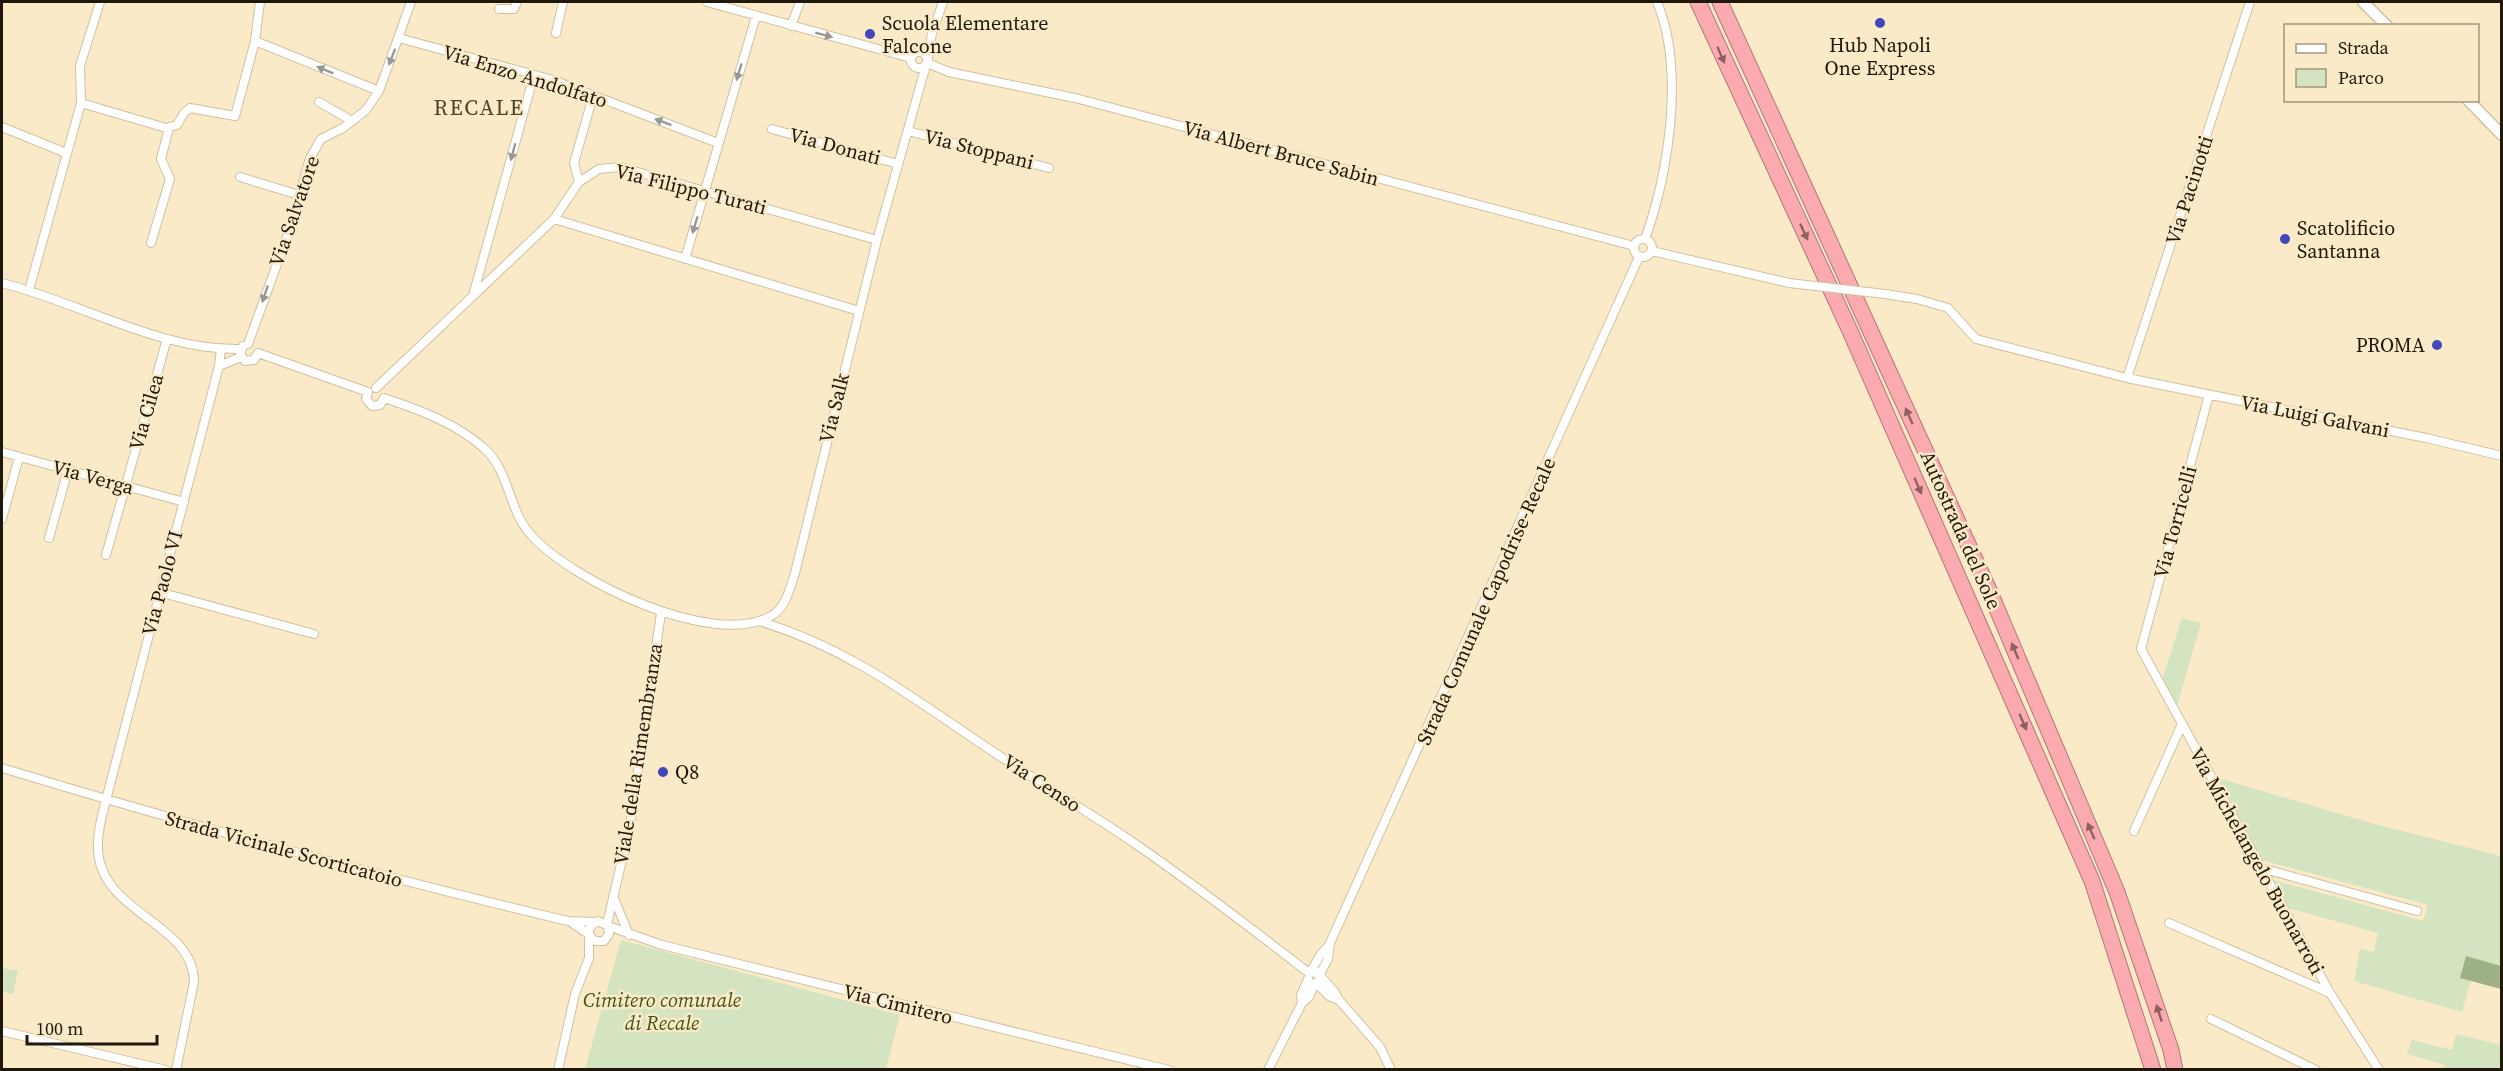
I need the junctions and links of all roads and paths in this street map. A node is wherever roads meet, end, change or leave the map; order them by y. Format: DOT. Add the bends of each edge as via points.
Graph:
graph roads {
  1 [pos="100,2"];
  2 [pos="260,2"];
  3 [pos="411,2"];
  4 [pos="517,2"];
  5 [pos="563,2"];
  6 [pos="707,2"];
  7 [pos="800,2"];
  8 [pos="943,2"];
  9 [pos="1657,2"];
  10 [pos="1698,2"];
  11 [pos="1720,2"];
  12 [pos="2250,2"];
  13 [pos="2363,2"];
  14 [pos="499,9"];
  15 [pos="756,16"];
  16 [pos="2385,24"];
  17 [pos="791,26"];
  18 [pos="556,33"];
  19 [pos="932,33"];
  20 [pos="399,38"];
  21 [pos="255,41"];
  22 [pos="913,58"];
  23 [pos="927,62"];
  24 [pos="534,75"];
  25 [pos="919,87"];
  26 [pos="379,92"];
  27 [pos="593,96"];
  28 [pos="319,102"];
  29 [pos="2470,102"];
  30 [pos="81,103"];
  31 [pos="352,121"];
  32 [pos="2,127"];
  33 [pos="169,128"];
  34 [pos="772,129"];
  35 [pos="908,131"];
  36 [pos="2500,132"];
  37 [pos="718,143"];
  38 [pos="66,153"];
  39 [pos="898,164"];
  40 [pos="1049,168"];
  41 [pos="240,177"];
  42 [pos="579,182"];
  43 [pos="705,191"];
  44 [pos="299,195"];
  45 [pos="554,219"];
  46 [pos="1646,239"];
  47 [pos="877,240"];
  48 [pos="151,243"];
  49 [pos="1634,246"];
  50 [pos="1652,251"];
  51 [pos="1639,257"];
  52 [pos="684,259"];
  53 [pos="2,282"];
  54 [pos="29,290"];
  55 [pos="474,294"];
  56 [pos="859,311"];
  57 [pos="167,339"];
  58 [pos="221,350"];
  59 [pos="243,350"];
  60 [pos="258,352"];
  61 [pos="219,366"];
  62 [pos="2127,378"];
  63 [pos="372,390"];
  64 [pos="2210,395"];
  65 [pos="384,398"];
  66 [pos="2,452"];
  67 [pos="2502,456"];
  68 [pos="19,457"];
  69 [pos="68,470"];
  70 [pos="125,486"];
  71 [pos="184,502"];
  72 [pos="2,519"];
  73 [pos="49,538"];
  74 [pos="106,555"];
  75 [pos="159,592"];
  76 [pos="662,613"];
  77 [pos="759,621"];
  78 [pos="314,634"];
  79 [pos="2141,649"];
  80 [pos="2182,724"];
  81 [pos="2,768"];
  82 [pos="106,800"];
  83 [pos="2134,831"];
  84 [pos="2261,868"];
  85 [pos="613,894"];
  86 [pos="2417,911"];
  87 [pos="568,921"];
  88 [pos="2169,923"];
  89 [pos="602,924"];
  90 [pos="629,935"];
  91 [pos="590,936"];
  92 [pos="605,940"];
  93 [pos="589,958"];
  94 [pos="1314,978"];
  95 [pos="2330,993"];
  96 [pos="2211,1019"];
  97 [pos="2,1031"];
  98 [pos="1274,1053"];
  99 [pos="166,1070"];
  100 [pos="176,1070"];
  101 [pos="558,1070"];
  102 [pos="1169,1070"];
  103 [pos="1262,1070"];
  104 [pos="1268,1070"];
  105 [pos="1391,1070"];
  106 [pos="2153,1070"];
  107 [pos="2175,1070"];
  108 [pos="2316,1070"];
  109 [pos="2379,1070"];
  1 -- 30 [label="street" via="80,66"];
  2 -- 21 [label="street"];
  3 -- 20 [label="street, Via Salvatore"];
  4 -- 14 [label="street" via="514,9"];
  5 -- 18 [label="street"];
  6 -- 15 [label="street"];
  7 -- 17 [label="street"];
  8 -- 19 [label="street, Via Salk"];
  9 -- 46 [label="street" via="1666,25 1671,78 1669,123 1658,204"];
  10 -- 106 [label="highway, Autostrada del Sole, one-way" via="1854,342 2092,881"];
  107 -- 11 [label="highway, Autostrada del Sole, one-way" via="2117,892 1989,590"];
  12 -- 62 [label="street, Via Pacinotti"];
  13 -- 16 [label="street"];
  15 -- 17 [label="street"];
  15 -- 37 [label="street, one-way"];
  17 -- 22 [label="street, one-way"];
  19 -- 22 [label="street, Via Salk"];
  19 -- 23 [label="street, Via Salk"];
  20 -- 24 [label="street, Via Enzo Andolfato"];
  20 -- 26 [label="street, Via Salvatore, one-way"];
  26 -- 21 [label="street, one-way"];
  21 -- 33 [label="street" via="235,116 190,108 177,125"];
  22 -- 23 [label="street" via="919,68"];
  22 -- 23 [label="street" via="922,52"];
  22 -- 25 [label="street"];
  23 -- 25 [label="street, Via Salk"];
  23 -- 49 [label="street, Via Albert Bruce Sabin" via="949,72 1075,98"];
  24 -- 27 [label="street, Via Enzo Andolfato"];
  24 -- 55 [label="street, one-way"];
  25 -- 35 [label="street, Via Salk"];
  26 -- 31 [label="street, Via Salvatore"];
  37 -- 27 [label="street, Via Enzo Andolfato, one-way"];
  27 -- 42 [label="street" via="574,163"];
  28 -- 31 [label="street"];
  29 -- 36 [label="street"];
  30 -- 33 [label="street"];
  30 -- 38 [label="street"];
  31 -- 44 [label="street, Via Salvatore" via="321,139 310,158"];
  32 -- 38 [label="street"];
  33 -- 48 [label="street" via="161,159 170,179"];
  34 -- 39 [label="street, Via Donati"];
  35 -- 39 [label="street, Via Salk"];
  35 -- 40 [label="street, Via Stoppani"];
  37 -- 43 [label="street"];
  38 -- 54 [label="street"];
  39 -- 47 [label="street, Via Salk"];
  41 -- 44 [label="street"];
  42 -- 43 [label="street, Via Filippo Turati" via="598,169 620,167"];
  42 -- 45 [label="street, Via Filippo Turati"];
  43 -- 47 [label="street, Via Filippo Turati"];
  43 -- 52 [label="street, one-way"];
  44 -- 59 [label="street, Via Salvatore, one-way"];
  45 -- 52 [label="street"];
  45 -- 55 [label="street, Via Filippo Turati"];
  46 -- 49 [label="street" via="1640,239"];
  46 -- 50 [label="street"];
  47 -- 56 [label="street, Via Salk"];
  49 -- 51 [label="street"];
  50 -- 51 [label="street"];
  50 -- 62 [label="street, Via Luigi Galvani, bridge" via="1789,282 1917,299 1948,308 1976,339"];
  51 -- 94 [label="street, Strada Comunale Capodrise-Recale" via="1330,943 1321,954"];
  52 -- 56 [label="street"];
  53 -- 54 [label="street"];
  54 -- 57 [label="street"];
  55 -- 63 [label="street, Via Filippo Turati"];
  56 -- 77 [label="street, Via Salk" via="795,573 784,603 773,615"];
  57 -- 58 [label="street"];
  57 -- 70 [label="street, Via Cilea"];
  58 -- 59 [label="street"];
  58 -- 61 [label="street, Via Paolo VI"];
  59 -- 60 [label="street" via="255,346"];
  59 -- 60 [label="street" via="245,361 251,361"];
  59 -- 61 [label="street"];
  60 -- 63 [label="street"];
  61 -- 71 [label="street, Via Paolo VI"];
  62 -- 64 [label="street, Via Luigi Galvani"];
  63 -- 65 [label="street" via="383,392"];
  63 -- 65 [label="street" via="367,401 372,406 380,405"];
  64 -- 67 [label="street, Via Luigi Galvani"];
  64 -- 79 [label="street, Via Torricelli"];
  65 -- 76 [label="street, Via Salk" via="445,421 475,441 501,470 519,517 543,548 595,583"];
  66 -- 68 [label="street, Via Verga"];
  68 -- 69 [label="street, Via Verga"];
  68 -- 72 [label="street"];
  69 -- 70 [label="street, Via Verga"];
  69 -- 73 [label="street"];
  70 -- 71 [label="street, Via Verga"];
  70 -- 74 [label="street, Via Cilea"];
  71 -- 75 [label="street, Via Paolo VI"];
  75 -- 78 [label="street"];
  75 -- 82 [label="street, Via Paolo VI"];
  76 -- 77 [label="street, Via Salk" via="723,625"];
  76 -- 85 [label="street, Viale della Rimembranza" via="630,826"];
  77 -- 94 [label="street, Via Censo" via="854,660 907,693 1135,844"];
  79 -- 80 [label="street, Via Michelangelo Buonarroti"];
  80 -- 83 [label="street"];
  80 -- 84 [label="street, Via Michelangelo Buonarroti"];
  81 -- 82 [label="street, Strada Vicinale Scorticatoio"];
  82 -- 87 [label="street, Strada Vicinale Scorticatoio" via="408,883"];
  82 -- 100 [label="street, Via Paolo VI" via="98,850 108,882 184,949 194,970"];
  84 -- 86 [label="street"];
  84 -- 95 [label="street, Via Michelangelo Buonarroti"];
  85 -- 89 [label="street, Viale della Rimembranza"];
  85 -- 90 [label="street"];
  87 -- 89 [label="street, Strada Vicinale Scorticatoio"];
  87 -- 91 [label="street, Strada Vicinale Scorticatoio"];
  88 -- 95 [label="street"];
  89 -- 90 [label="street, Via Cimitero"];
  89 -- 91 [label="street" via="589,929"];
  89 -- 92 [label="street" via="609,934"];
  90 -- 92 [label="street, Via Cimitero"];
  90 -- 102 [label="street, Via Cimitero"];
  91 -- 92 [label="street" via="595,941"];
  91 -- 93 [label="street"];
  92 -- 93 [label="street"];
  93 -- 101 [label="street" via="575,994"];
  94 -- 98 [label="street, Strada Comunale Capodrise-Recale" via="1301,995 1302,1003"];
  94 -- 105 [label="street, Via Censo" via="1334,991 1380,1047"];
  95 -- 109 [label="street, Via Michelangelo Buonarroti"];
  96 -- 108 [label="street"];
  97 -- 99 [label="street"];
  98 -- 103 [label="street"];
  98 -- 104 [label="street"];
}
